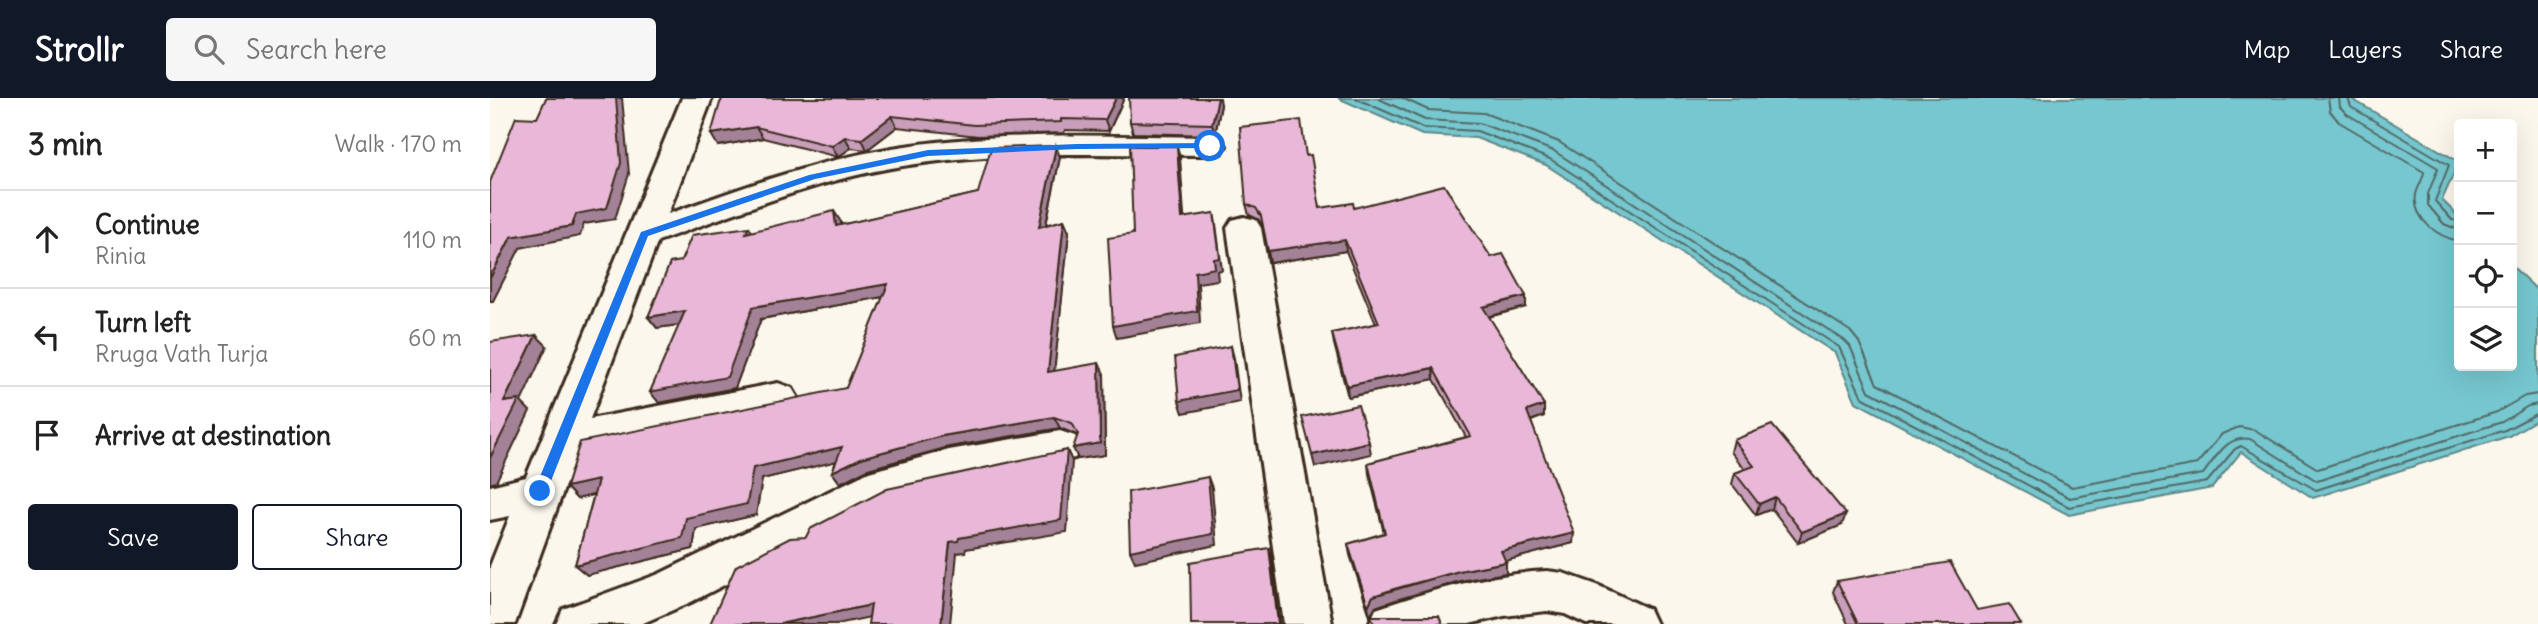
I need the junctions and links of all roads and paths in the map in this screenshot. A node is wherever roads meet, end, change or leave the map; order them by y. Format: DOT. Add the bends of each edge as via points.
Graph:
graph roads {
  1 [pos="697,98"];
  2 [pos="1210,146"];
  3 [pos="1244,228"];
  4 [pos="644,234"];
  5 [pos="778,398"];
  6 [pos="562,440"];
  7 [pos="1060,447"];
  8 [pos="540,491"];
  9 [pos="490,503"];
  10 [pos="491,624"];
  11 [pos="580,624"];
  12 [pos="1308,624"];
  13 [pos="1393,624"];
  14 [pos="1632,624"];
  1 -- 4 [label="street"];
  2 -- 4 [label="street" via="928,153 812,177"];
  3 -- 12 [label="street"];
  4 -- 6 [label="street"];
  5 -- 6 [label="street"];
  6 -- 8 [label="street"];
  7 -- 11 [label="street" via="977,461 882,485 703,576"];
  8 -- 9 [label="street"];
  8 -- 10 [label="street"];
  13 -- 14 [label="street" via="1531,590 1560,592 1587,601"];
}
